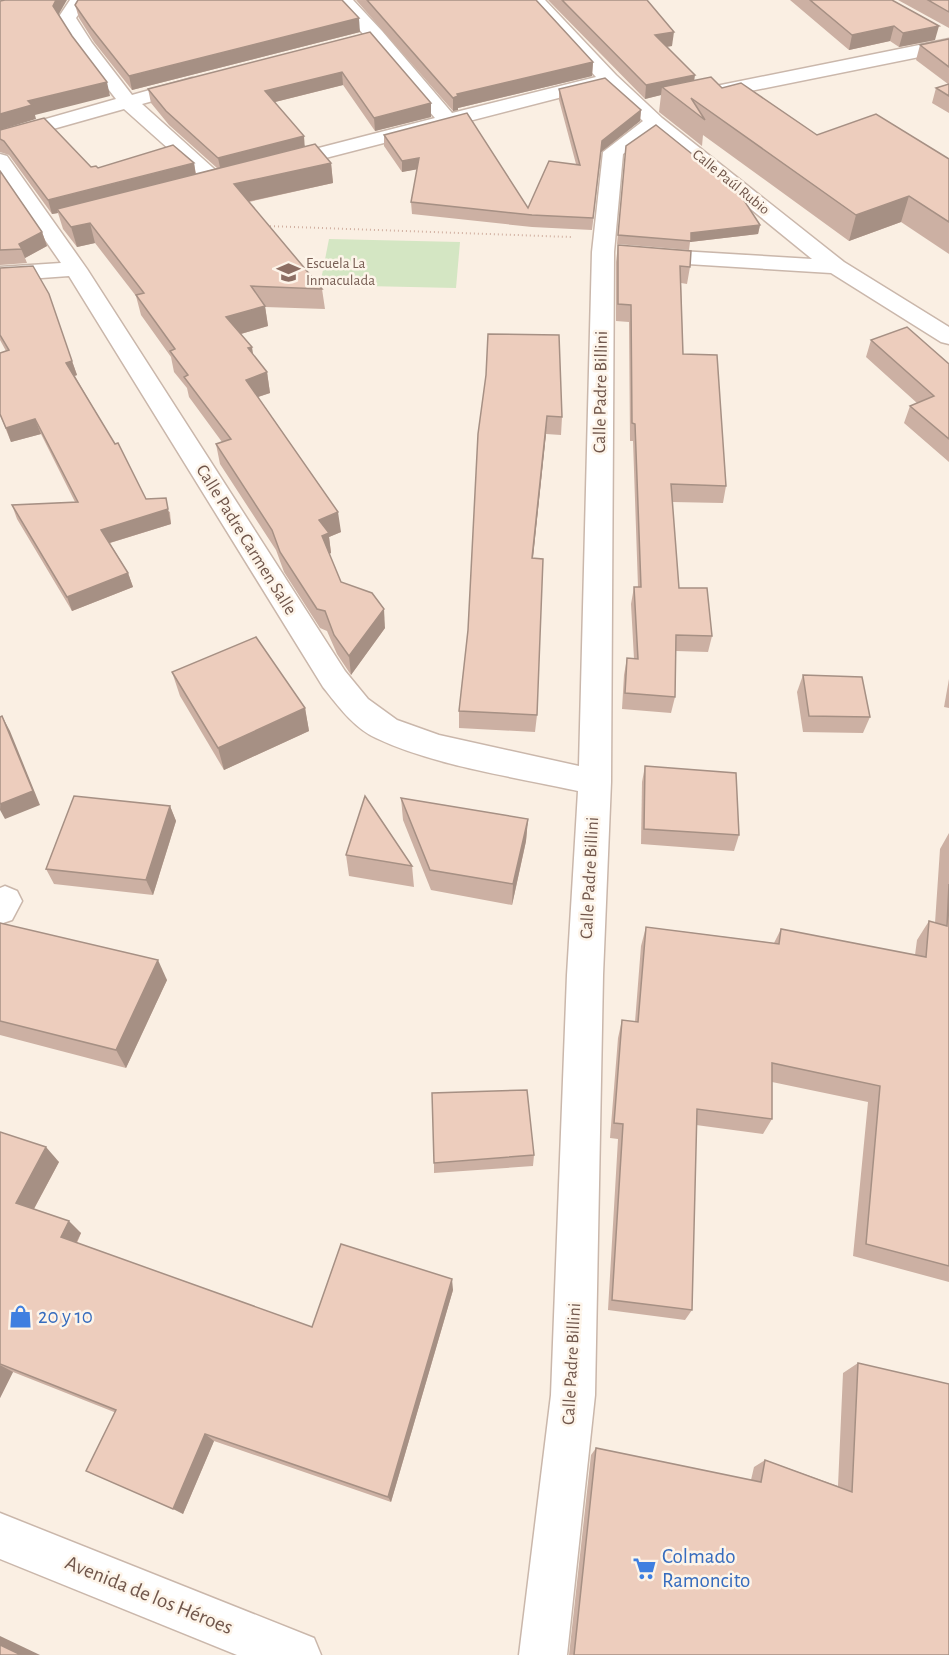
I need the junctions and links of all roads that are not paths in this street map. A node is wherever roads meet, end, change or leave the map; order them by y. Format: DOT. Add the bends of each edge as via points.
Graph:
graph roads {
  1 [pos="79,0"];
  2 [pos="343,0"];
  3 [pos="535,0"];
  4 [pos="376,35"];
  5 [pos="946,39"];
  6 [pos="354,41"];
  7 [pos="609,79"];
  8 [pos="206,80"];
  9 [pos="685,98"];
  10 [pos="127,101"];
  11 [pos="652,111"];
  12 [pos="447,120"];
  13 [pos="0,138"];
  14 [pos="0,160"];
  15 [pos="261,168"];
  16 [pos="238,174"];
  17 [pos="215,180"];
  18 [pos="193,186"];
  19 [pos="604,245"];
  20 [pos="836,267"];
  21 [pos="76,269"];
  22 [pos="0,274"];
  23 [pos="946,331"];
  24 [pos="595,782"];
  25 [pos="0,1536"];
  26 [pos="297,1655"];
  27 [pos="543,1655"];
  1 -- 10 [label="street" via="67,18"];
  2 -- 4 [label="street"];
  3 -- 7 [label="street, Calle Paúl Rubio"];
  4 -- 6 [label="street"];
  4 -- 12 [label="street"];
  5 -- 9 [label="street"];
  7 -- 11 [label="street, Calle Paúl Rubio"];
  7 -- 12 [label="street"];
  8 -- 10 [label="street"];
  10 -- 13 [label="street"];
  10 -- 17 [label="street"];
  11 -- 19 [label="street, Calle Padre Billini" via="613,152"];
  11 -- 20 [label="street, Calle Paúl Rubio"];
  12 -- 15 [label="street"];
  14 -- 21 [label="street, Calle Padre Carmen Salle" via="57,222"];
  16 -- 17 [label="street"];
  17 -- 18 [label="street"];
  19 -- 20 [label="street"];
  19 -- 24 [label="street, Calle Padre Billini"];
  20 -- 23 [label="street, Calle Paúl Rubio"];
  21 -- 22 [label="street"];
  21 -- 24 [label="street, Calle Padre Carmen Salle" via="334,679 357,707 386,729 437,747"];
  24 -- 27 [label="street, Calle Padre Billini" via="584,987 573,1395"];
  25 -- 26 [label="street, Avenida de los Héroes"];
}
